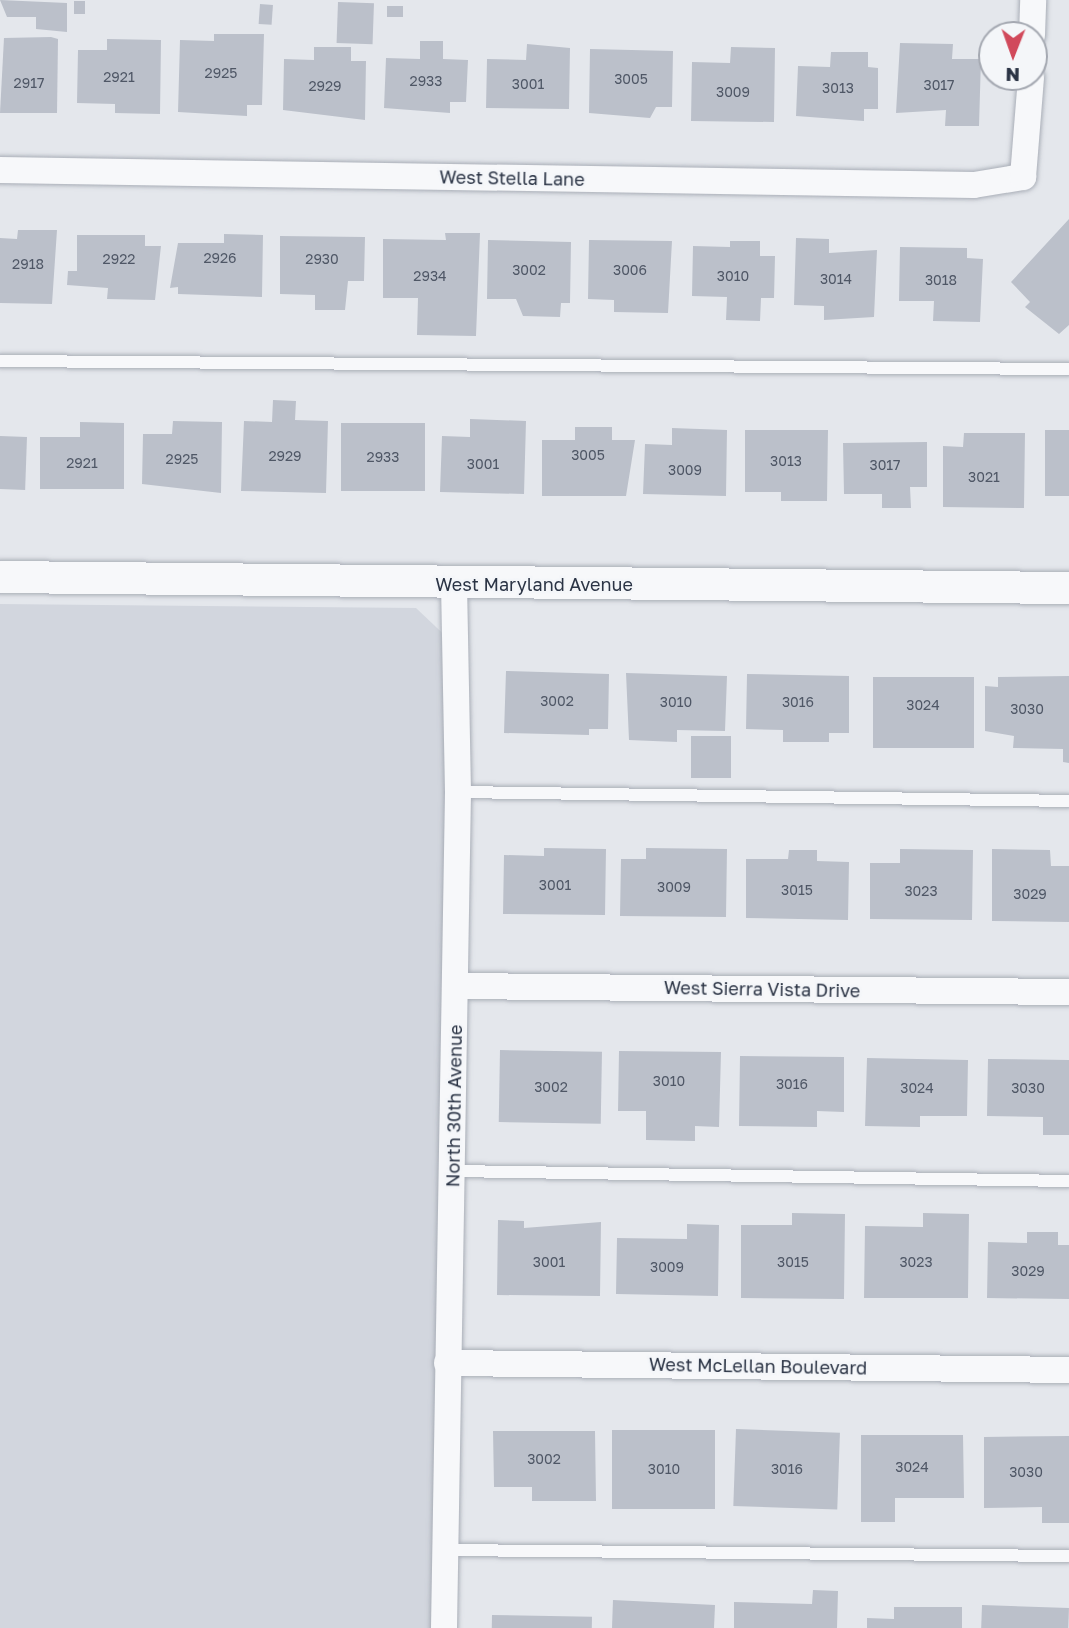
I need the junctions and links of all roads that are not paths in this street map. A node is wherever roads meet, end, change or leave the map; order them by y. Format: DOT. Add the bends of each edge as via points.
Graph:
graph roads {
  1 [pos="1033,0"];
  2 [pos="1032,21"];
  3 [pos="1030,91"];
  4 [pos="0,170"];
  5 [pos="0,360"];
  6 [pos="1069,369"];
  7 [pos="0,577"];
  8 [pos="454,583"];
  9 [pos="1069,588"];
  10 [pos="458,792"];
  11 [pos="1069,801"];
  12 [pos="456,986"];
  13 [pos="1069,992"];
  14 [pos="453,1171"];
  15 [pos="1069,1181"];
  16 [pos="447,1363"];
  17 [pos="1069,1370"];
  18 [pos="445,1550"];
  19 [pos="1069,1556"];
  20 [pos="444,1628"];
  1 -- 2 [label="street"];
  3 -- 4 [label="street, West Stella Lane" via="1023,177 974,185"];
  5 -- 6 [label="lane"];
  7 -- 8 [label="street, West Maryland Avenue"];
  8 -- 9 [label="street, West Maryland Avenue"];
  8 -- 10 [label="street, North 30th Avenue"];
  10 -- 11 [label="lane"];
  10 -- 12 [label="street, North 30th Avenue"];
  12 -- 13 [label="street, West Sierra Vista Drive"];
  12 -- 14 [label="street, North 30th Avenue"];
  14 -- 15 [label="lane"];
  14 -- 16 [label="street, North 30th Avenue"];
  16 -- 17 [label="street, West McLellan Boulevard"];
  16 -- 18 [label="street, North 30th Avenue"];
  18 -- 19 [label="lane"];
  18 -- 20 [label="street, North 30th Avenue"];
}
